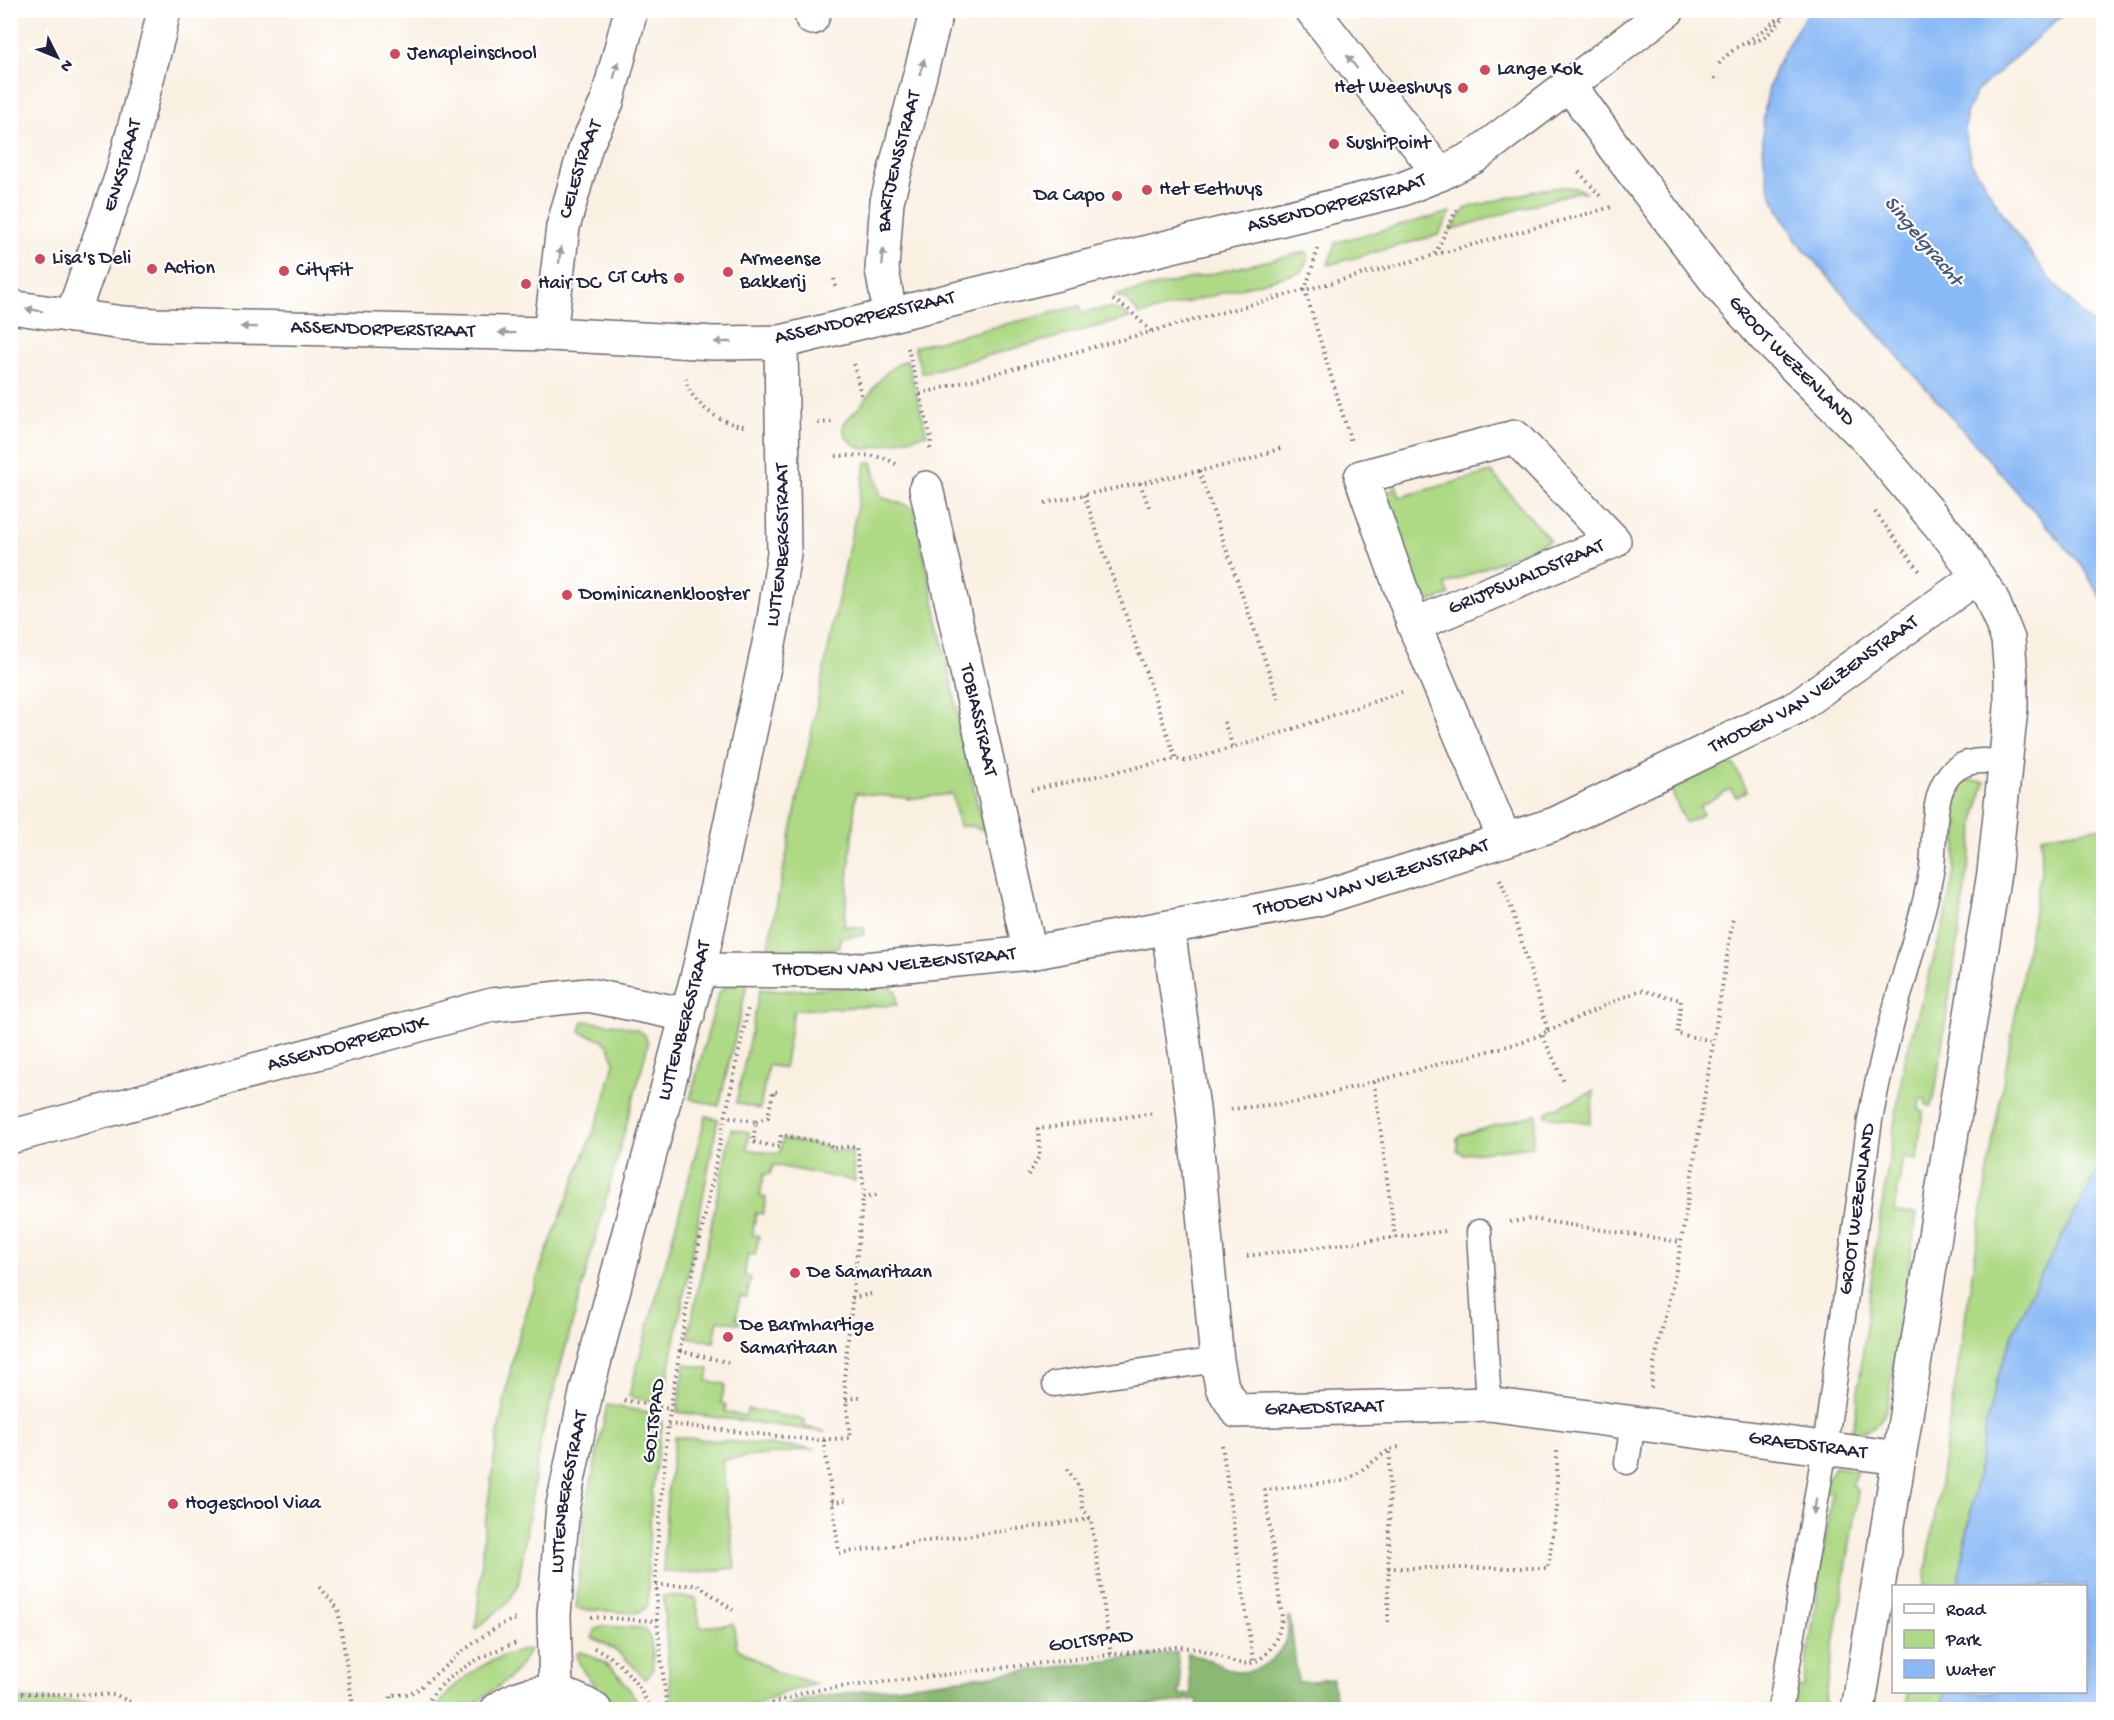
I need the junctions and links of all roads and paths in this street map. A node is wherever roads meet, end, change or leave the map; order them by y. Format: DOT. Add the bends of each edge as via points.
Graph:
graph roads {
  1 [pos="632,10"];
  2 [pos="937,10"];
  3 [pos="1312,10"];
  4 [pos="1668,10"];
  5 [pos="1789,11"];
  6 [pos="162,22"];
  7 [pos="1719,64"];
  8 [pos="1715,74"];
  9 [pos="1715,80"];
  10 [pos="1569,84"];
  11 [pos="1440,174"];
  12 [pos="1612,207"];
  13 [pos="1318,248"];
  14 [pos="1305,290"];
  15 [pos="1106,297"];
  16 [pos="10,307"];
  17 [pos="890,315"];
  18 [pos="72,316"];
  19 [pos="1151,332"];
  20 [pos="550,334"];
  21 [pos="684,341"];
  22 [pos="781,342"];
  23 [pos="907,344"];
  24 [pos="920,394"];
  25 [pos="833,422"];
  26 [pos="782,425"];
  27 [pos="1284,447"];
  28 [pos="836,456"];
  29 [pos="1199,471"];
  30 [pos="1361,477"];
  31 [pos="1140,483"];
  32 [pos="926,488"];
  33 [pos="1084,495"];
  34 [pos="1046,503"];
  35 [pos="1149,507"];
  36 [pos="1977,577"];
  37 [pos="1414,626"];
  38 [pos="1437,680"];
  39 [pos="1280,703"];
  40 [pos="1224,722"];
  41 [pos="1233,747"];
  42 [pos="1176,759"];
  43 [pos="2005,763"];
  44 [pos="995,798"];
  45 [pos="1496,842"];
  46 [pos="1733,919"];
  47 [pos="1168,928"];
  48 [pos="1030,953"];
  49 [pos="699,970"];
  50 [pos="756,970"];
  51 [pos="688,1016"];
  52 [pos="1548,1031"];
  53 [pos="1542,1034"];
  54 [pos="1714,1041"];
  55 [pos="1374,1082"];
  56 [pos="1564,1082"];
  57 [pos="781,1094"];
  58 [pos="1193,1108"];
  59 [pos="725,1116"];
  60 [pos="756,1122"];
  61 [pos="10,1137"];
  62 [pos="1028,1175"];
  63 [pos="877,1195"];
  64 [pos="863,1197"];
  65 [pos="1479,1232"];
  66 [pos="1395,1237"];
  67 [pos="871,1294"];
  68 [pos="852,1298"];
  69 [pos="680,1351"];
  70 [pos="1217,1360"];
  71 [pos="731,1364"];
  72 [pos="1055,1383"];
  73 [pos="586,1393"];
  74 [pos="862,1396"];
  75 [pos="846,1400"];
  76 [pos="1489,1404"];
  77 [pos="670,1409"];
  78 [pos="1237,1411"];
  79 [pos="668,1424"];
  80 [pos="1639,1424"];
  81 [pos="824,1440"];
  82 [pos="1557,1444"];
  83 [pos="1825,1448"];
  84 [pos="1899,1458"];
  85 [pos="1627,1462"];
  86 [pos="1067,1469"];
  87 [pos="847,1500"];
  88 [pos="832,1503"];
  89 [pos="1091,1519"];
  90 [pos="1388,1568"];
  91 [pos="656,1585"];
  92 [pos="320,1587"];
  93 [pos="733,1610"];
  94 [pos="657,1621"];
  95 [pos="1388,1622"];
  96 [pos="554,1628"];
  97 [pos="1111,1655"];
  98 [pos="1252,1662"];
  99 [pos="10,1693"];
  100 [pos="556,1693"];
  101 [pos="427,1703"];
  102 [pos="353,1707"];
  103 [pos="390,1708"];
  104 [pos="146,1710"];
  105 [pos="270,1710"];
  106 [pos="424,1710"];
  107 [pos="497,1710"];
  108 [pos="595,1710"];
  109 [pos="651,1710"];
  110 [pos="667,1710"];
  111 [pos="755,1710"];
  112 [pos="1780,1710"];
  113 [pos="1858,1710"];
  20 -- 1 [label="street, CELESTRAAT, one-way" via="563,227 586,146 607,102"];
  17 -- 2 [label="street, BARTJENSSTRAAT, one-way" via="882,268 886,201"];
  11 -- 3 [label="street, one-way"];
  4 -- 10 [label="street"];
  5 -- 7 [label="path"];
  6 -- 18 [label="street, ENKSTRAAT" via="122,175"];
  8 -- 9 [label="path"];
  10 -- 11 [label="street, ASSENDORPERSTRAAT" via="1474,157"];
  10 -- 36 [label="street, GROOT WEZENLAND" via="1720,286 1867,439 1953,541"];
  11 -- 17 [label="street, ASSENDORPERSTRAAT" via="1400,189"];
  12 -- 14 [label="path"];
  13 -- 14 [label="path"];
  14 -- 19 [label="path"];
  14 -- 30 [label="path"];
  15 -- 19 [label="path" via="1128,309"];
  18 -- 16 [label="street, ASSENDORPERSTRAAT, one-way"];
  17 -- 22 [label="street, ASSENDORPERSTRAAT"];
  20 -- 18 [label="street, ASSENDORPERSTRAAT, one-way" via="156,325"];
  19 -- 24 [label="path"];
  20 -- 21 [label="street, ASSENDORPERSTRAAT"];
  22 -- 21 [label="street, ASSENDORPERSTRAAT, one-way"];
  21 -- 26 [label="path" via="687,386 701,404 734,426"];
  22 -- 26 [label="street, LUTTENBERGSTRAAT"];
  23 -- 24 [label="path"];
  24 -- 32 [label="path" via="931,438"];
  25 -- 26 [label="path"];
  26 -- 49 [label="street, LUTTENBERGSTRAAT" via="784,553 773,625"];
  27 -- 29 [label="path" via="1242,462"];
  28 -- 32 [label="path" via="890,459"];
  29 -- 31 [label="path"];
  29 -- 39 [label="path"];
  30 -- 37 [label="street"];
  30 -- 37 [label="street, GRIJPSWALDSTRAAT" via="1515,437 1614,541"];
  31 -- 33 [label="path"];
  31 -- 35 [label="path"];
  32 -- 44 [label="street, TOBIASSTRAAT"];
  33 -- 34 [label="path"];
  33 -- 42 [label="path"];
  36 -- 43 [label="street, GROOT WEZENLAND" via="1991,597 2008,639 2011,708"];
  36 -- 45 [label="street, THODEN VAN VELZENSTRAAT" via="1795,708 1555,824"];
  37 -- 38 [label="street"];
  38 -- 41 [label="path"];
  38 -- 45 [label="street"];
  40 -- 41 [label="path"];
  41 -- 42 [label="path" via="1185,761"];
  42 -- 44 [label="path"];
  43 -- 83 [label="lane, GROOT WEZENLAND" via="1964,763 1950,775 1940,792 1924,905 1876,1089"];
  43 -- 84 [label="street, GROOT WEZENLAND" via="1994,873"];
  44 -- 48 [label="street, TOBIASSTRAAT"];
  45 -- 47 [label="street, THODEN VAN VELZENSTRAAT" via="1318,899"];
  45 -- 52 [label="path"];
  46 -- 54 [label="path"];
  47 -- 48 [label="street, THODEN VAN VELZENSTRAAT"];
  47 -- 58 [label="street, GRAEDSTRAAT"];
  48 -- 50 [label="street, THODEN VAN VELZENSTRAAT" via="844,971"];
  49 -- 50 [label="street, THODEN VAN VELZENSTRAAT"];
  49 -- 51 [label="street, LUTTENBERGSTRAAT"];
  50 -- 59 [label="path, GOLTSPAD"];
  51 -- 61 [label="street, ASSENDORPERDIJK" via="588,995 492,1005"];
  51 -- 73 [label="street, LUTTENBERGSTRAAT"];
  52 -- 53 [label="path"];
  52 -- 54 [label="path" via="1640,990 1682,1000 1677,1034"];
  53 -- 55 [label="path"];
  53 -- 56 [label="path"];
  54 -- 80 [label="path" via="1678,1261"];
  55 -- 58 [label="path" via="1297,1102 1228,1109"];
  55 -- 66 [label="path"];
  57 -- 60 [label="path" via="773,1091 768,1117"];
  58 -- 62 [label="path" via="1038,1129 1040,1155"];
  58 -- 70 [label="street, GRAEDSTRAAT"];
  59 -- 60 [label="path"];
  59 -- 69 [label="path, GOLTSPAD"];
  60 -- 64 [label="path" via="753,1142 778,1147 781,1135 831,1144 831,1148 857,1146"];
  63 -- 64 [label="path"];
  64 -- 68 [label="path"];
  65 -- 76 [label="lane"];
  67 -- 68 [label="path"];
  68 -- 75 [label="path" via="844,1378"];
  69 -- 71 [label="path"];
  69 -- 77 [label="path, GOLTSPAD"];
  70 -- 72 [label="lane"];
  70 -- 78 [label="street, GRAEDSTRAAT" via="1222,1387"];
  73 -- 77 [label="path"];
  73 -- 96 [label="street, LUTTENBERGSTRAAT" via="563,1505"];
  74 -- 75 [label="path"];
  75 -- 81 [label="path" via="850,1438"];
  76 -- 78 [label="street, GRAEDSTRAAT"];
  76 -- 80 [label="street, GRAEDSTRAAT"];
  77 -- 79 [label="path, GOLTSPAD"];
  78 -- 98 [label="path" via="1219,1419"];
  79 -- 81 [label="path"];
  79 -- 91 [label="path, GOLTSPAD"];
  80 -- 83 [label="street, GRAEDSTRAAT"];
  80 -- 85 [label="lane"];
  81 -- 88 [label="path"];
  82 -- 90 [label="path" via="1557,1507 1548,1568"];
  83 -- 84 [label="street, GRAEDSTRAAT"];
  83 -- 112 [label="lane, GROOT WEZENLAND, one-way"];
  84 -- 113 [label="street, GROOT WEZENLAND"];
  86 -- 89 [label="path" via="1080,1488 1083,1509"];
  87 -- 88 [label="path"];
  88 -- 89 [label="path" via="839,1553"];
  89 -- 97 [label="path"];
  90 -- 95 [label="path"];
  90 -- 98 [label="path" via="1390,1449 1343,1481 1265,1490 1282,1618 1279,1635 1268,1653"];
  91 -- 93 [label="path" via="698,1585"];
  91 -- 94 [label="path, GOLTSPAD"];
  92 -- 102 [label="path" via="338,1609"];
  94 -- 96 [label="path"];
  94 -- 110 [label="path, GOLTSPAD"];
  96 -- 100 [label="street, LUTTENBERGSTRAAT"];
  96 -- 101 [label="path" via="498,1648 468,1664"];
  96 -- 103 [label="path" via="509,1620 417,1690 392,1695"];
  96 -- 109 [label="path" via="603,1652 624,1669 642,1689"];
  97 -- 98 [label="path, GOLTSPAD" via="1176,1647 1203,1650 1240,1664"];
  97 -- 111 [label="path, GOLTSPAD" via="808,1691"];
  99 -- 104 [label="path" via="116,1695"];
  100 -- 107 [label="street" via="533,1693 511,1700"];
  100 -- 108 [label="street" via="578,1699"];
  101 -- 103 [label="path"];
  101 -- 106 [label="path"];
  102 -- 103 [label="path"];
  102 -- 105 [label="path"];
}
